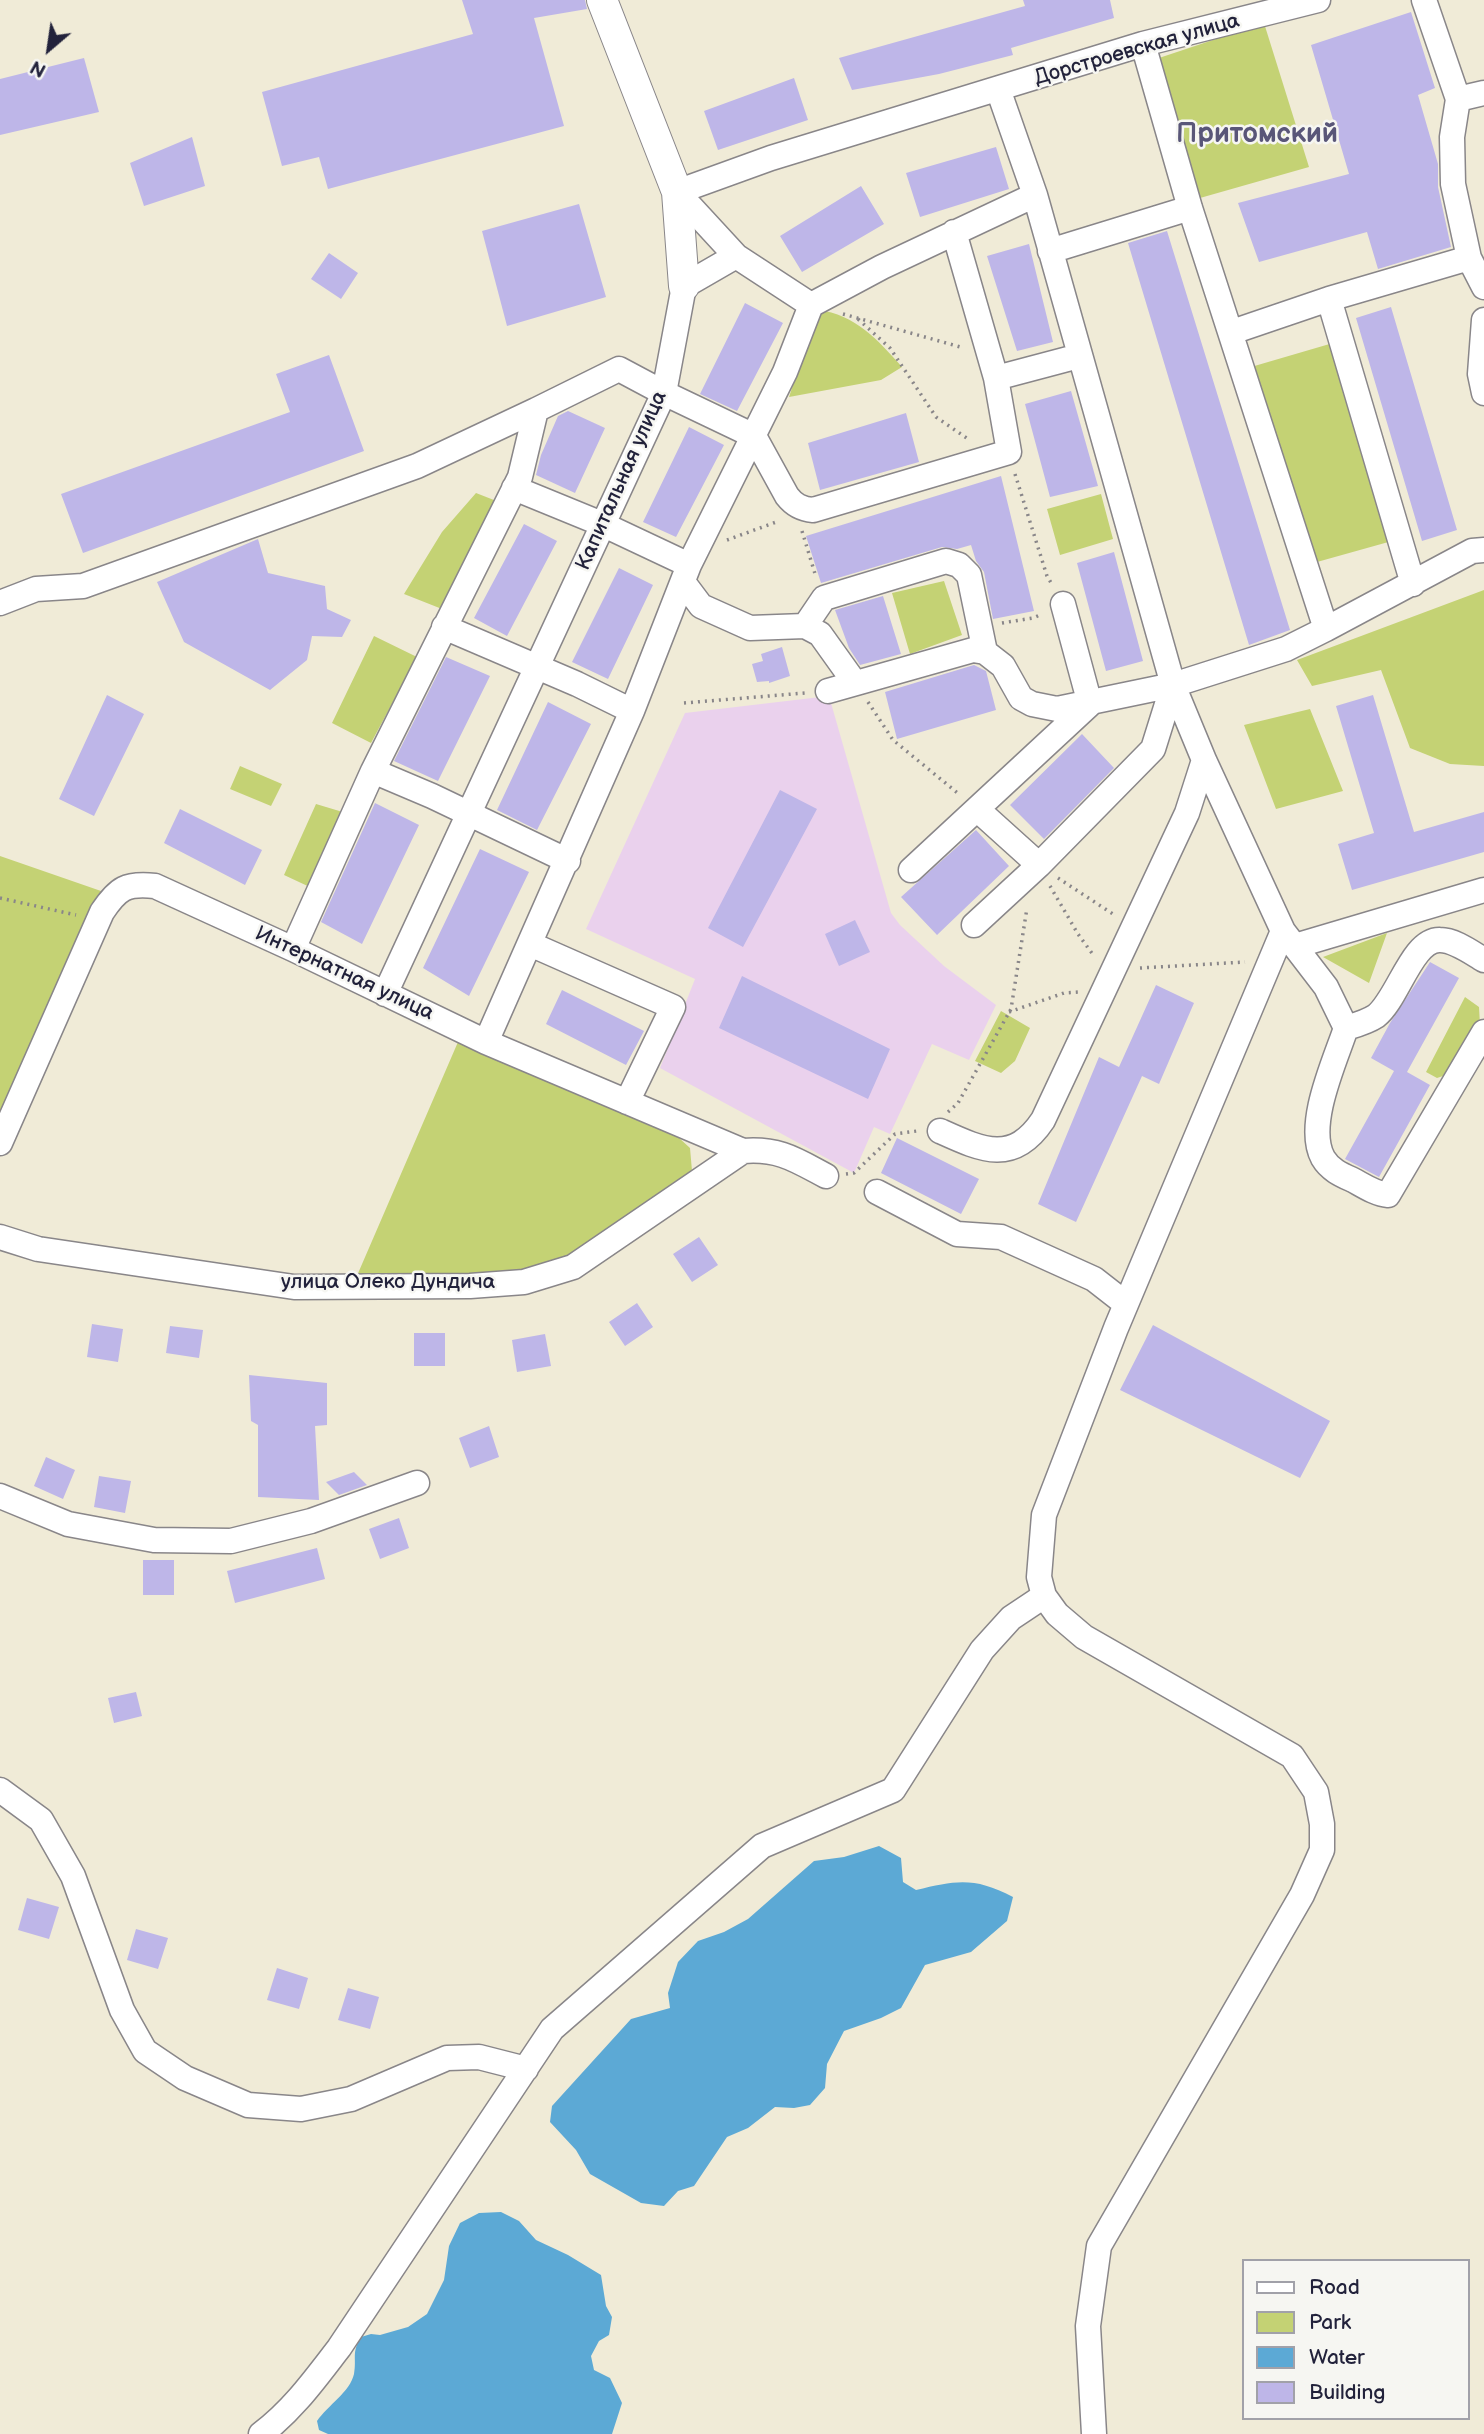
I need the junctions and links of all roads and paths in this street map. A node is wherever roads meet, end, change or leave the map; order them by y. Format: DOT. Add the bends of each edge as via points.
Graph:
graph roads {
  1 [pos="602,0"];
  2 [pos="1318,0"];
  3 [pos="1424,0"];
  4 [pos="1143,44"];
  5 [pos="998,89"];
  6 [pos="1484,93"];
  7 [pos="1458,99"];
  8 [pos="677,192"];
  9 [pos="1035,195"];
  10 [pos="1190,208"];
  11 [pos="954,232"];
  12 [pos="1051,251"];
  13 [pos="736,256"];
  14 [pos="1469,258"];
  15 [pos="684,286"];
  16 [pos="1484,288"];
  17 [pos="1329,299"];
  18 [pos="811,305"];
  19 [pos="858,318"];
  20 [pos="1484,320"];
  21 [pos="1232,332"];
  22 [pos="1079,356"];
  23 [pos="993,366"];
  24 [pos="664,393"];
  25 [pos="1484,393"];
  26 [pos="536,410"];
  27 [pos="754,436"];
  28 [pos="1003,454"];
  29 [pos="514,488"];
  30 [pos="796,512"];
  31 [pos="601,524"];
  32 [pos="1480,544"];
  33 [pos="689,567"];
  34 [pos="1413,584"];
  35 [pos="823,599"];
  36 [pos="0,603"];
  37 [pos="1063,604"];
  38 [pos="805,626"];
  39 [pos="444,627"];
  40 [pos="1326,629"];
  41 [pos="983,643"];
  42 [pos="539,667"];
  43 [pos="855,683"];
  44 [pos="1173,685"];
  45 [pos="828,691"];
  46 [pos="684,703"];
  47 [pos="1090,704"];
  48 [pos="632,711"];
  49 [pos="1204,760"];
  50 [pos="373,771"];
  51 [pos="978,810"];
  52 [pos="470,815"];
  53 [pos="568,861"];
  54 [pos="1039,865"];
  55 [pos="911,870"];
  56 [pos="1484,890"];
  57 [pos="0,898"];
  58 [pos="1028,902"];
  59 [pos="99,920"];
  60 [pos="1135,924"];
  61 [pos="974,925"];
  62 [pos="1289,938"];
  63 [pos="530,944"];
  64 [pos="293,949"];
  65 [pos="1271,960"];
  66 [pos="1484,961"];
  67 [pos="1107,983"];
  68 [pos="385,994"];
  69 [pos="1009,1012"];
  70 [pos="1346,1028"];
  71 [pos="1484,1032"];
  72 [pos="486,1042"];
  73 [pos="627,1102"];
  74 [pos="935,1130"];
  75 [pos="0,1143"];
  76 [pos="743,1151"];
  77 [pos="826,1176"];
  78 [pos="877,1192"];
  79 [pos="0,1237"];
  80 [pos="1126,1304"];
  81 [pos="417,1483"];
  82 [pos="0,1496"];
  83 [pos="1044,1596"];
  84 [pos="0,1790"];
  85 [pos="526,2069"];
  86 [pos="261,2434"];
  87 [pos="1094,2434"];
  1 -- 8 [label="street"];
  2 -- 4 [label="street, Дорстроевская улица"];
  3 -- 7 [label="street"];
  4 -- 5 [label="street, Дорстроевская улица"];
  4 -- 10 [label="street"];
  5 -- 8 [label="street" via="739,168"];
  5 -- 9 [label="street"];
  6 -- 7 [label="street"];
  7 -- 14 [label="street" via="1452,137 1453,184"];
  8 -- 13 [label="street"];
  8 -- 15 [label="street"];
  9 -- 11 [label="street"];
  9 -- 12 [label="street"];
  10 -- 12 [label="street"];
  10 -- 21 [label="street"];
  11 -- 18 [label="street"];
  11 -- 23 [label="street"];
  12 -- 22 [label="street"];
  13 -- 15 [label="street"];
  13 -- 18 [label="street"];
  14 -- 16 [label="street"];
  14 -- 17 [label="street"];
  15 -- 24 [label="street, Капитальная улица"];
  17 -- 21 [label="street"];
  17 -- 34 [label="street"];
  18 -- 19 [label="path"];
  18 -- 27 [label="street"];
  19 -- 23 [label="path"];
  19 -- 28 [label="path" via="890,348 936,417 959,434"];
  20 -- 25 [label="street" via="1480,374"];
  21 -- 40 [label="street"];
  22 -- 23 [label="street"];
  22 -- 44 [label="street"];
  23 -- 28 [label="street"];
  24 -- 26 [label="street" via="619,369"];
  24 -- 27 [label="street"];
  24 -- 31 [label="street, Капитальная улица"];
  26 -- 29 [label="street"];
  26 -- 36 [label="street" via="417,466 96,582 36,589"];
  27 -- 30 [label="street"];
  27 -- 33 [label="street"];
  28 -- 30 [label="street"];
  28 -- 37 [label="path" via="1047,576"];
  29 -- 31 [label="street"];
  29 -- 39 [label="street"];
  30 -- 33 [label="path"];
  30 -- 35 [label="path"];
  31 -- 33 [label="street"];
  31 -- 42 [label="street, Капитальная улица"];
  32 -- 34 [label="street"];
  33 -- 38 [label="street" via="701,606 750,628"];
  33 -- 48 [label="street"];
  34 -- 40 [label="street"];
  35 -- 38 [label="street"];
  35 -- 41 [label="street" via="946,561 969,575"];
  37 -- 41 [label="path" via="1033,618 993,624"];
  37 -- 47 [label="street"];
  38 -- 43 [label="street" via="820,634"];
  39 -- 42 [label="street"];
  39 -- 50 [label="street"];
  40 -- 44 [label="street" via="1286,649"];
  41 -- 43 [label="street" via="973,650"];
  41 -- 47 [label="street" via="1021,698 1057,709"];
  42 -- 48 [label="street"];
  42 -- 52 [label="street, Капитальная улица"];
  43 -- 45 [label="street"];
  43 -- 51 [label="path" via="893,740"];
  44 -- 47 [label="street"];
  44 -- 49 [label="street"];
  44 -- 54 [label="street" via="1153,749"];
  45 -- 46 [label="path"];
  47 -- 51 [label="street"];
  48 -- 53 [label="street"];
  49 -- 60 [label="street" via="1187,813"];
  49 -- 62 [label="street"];
  50 -- 52 [label="street"];
  50 -- 64 [label="street"];
  51 -- 54 [label="street"];
  51 -- 55 [label="street"];
  52 -- 53 [label="street"];
  52 -- 68 [label="street, Капитальная улица"];
  53 -- 63 [label="street"];
  54 -- 60 [label="path" via="1118,918"];
  54 -- 61 [label="street"];
  54 -- 67 [label="path"];
  56 -- 62 [label="street"];
  57 -- 59 [label="path"];
  58 -- 69 [label="path"];
  59 -- 64 [label="street, Интернатная улица" via="123,888 155,886"];
  59 -- 75 [label="street, Интернатная улица"];
  60 -- 67 [label="street"];
  62 -- 65 [label="street"];
  62 -- 70 [label="street" via="1326,988"];
  63 -- 72 [label="street"];
  63 -- 73 [label="street" via="673,1007"];
  64 -- 68 [label="street, Интернатная улица"];
  65 -- 67 [label="path" via="1129,969"];
  65 -- 80 [label="street"];
  66 -- 70 [label="street" via="1444,940 1430,942 1418,952 1387,1004 1363,1023"];
  67 -- 69 [label="path"];
  67 -- 74 [label="street" via="1032,1136 997,1151 977,1148"];
  68 -- 72 [label="street, Интернатная улица"];
  69 -- 74 [label="path" via="958,1102"];
  70 -- 71 [label="street" via="1318,1117 1320,1149 1338,1173 1384,1195 1393,1189"];
  72 -- 73 [label="street, Интернатная улица"];
  73 -- 76 [label="street, Интернатная улица"];
  74 -- 77 [label="path" via="895,1134 854,1173"];
  76 -- 77 [label="street, Интернатная улица" via="763,1149 785,1155"];
  76 -- 79 [label="street, улица Олеко Дундича" via="573,1267 524,1282 294,1287 38,1250"];
  78 -- 80 [label="street" via="957,1234 1001,1237 1094,1279"];
  80 -- 83 [label="street" via="1044,1515 1039,1577"];
  81 -- 82 [label="street" via="311,1521 231,1541 154,1540 68,1524"];
  83 -- 85 [label="street" via="1011,1618 982,1650 893,1790 762,1846 552,2029"];
  83 -- 87 [label="street" via="1084,1637 1293,1756 1316,1792 1322,1824 1322,1850 1302,1895 1099,2246 1088,2326"];
  84 -- 85 [label="street" via="41,1820 73,1876 122,2010 145,2051 185,2078 248,2105 301,2109 351,2099 447,2058 479,2057"];
  85 -- 86 [label="street" via="339,2347 302,2397"];
}
